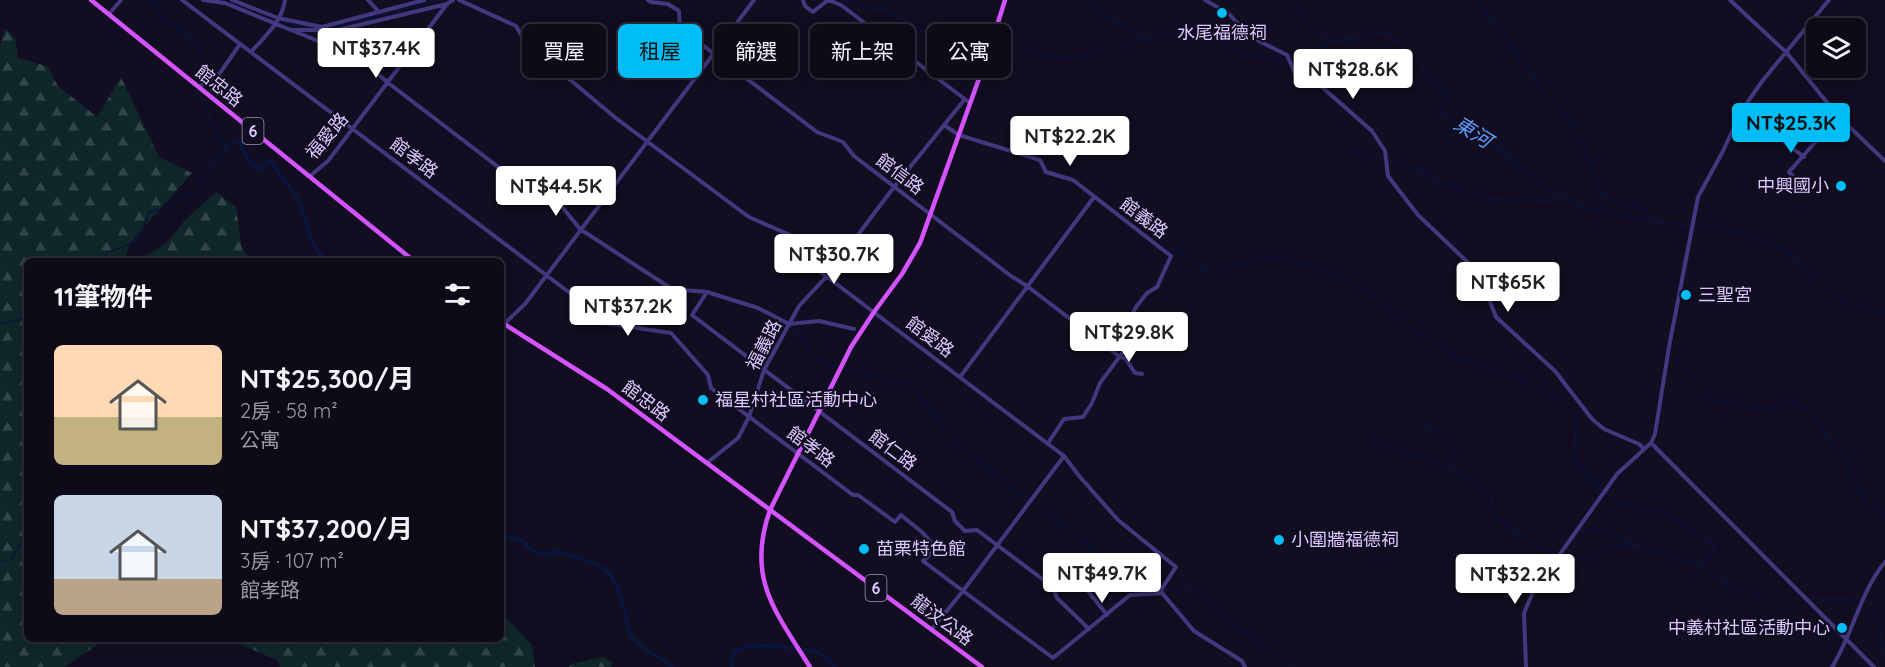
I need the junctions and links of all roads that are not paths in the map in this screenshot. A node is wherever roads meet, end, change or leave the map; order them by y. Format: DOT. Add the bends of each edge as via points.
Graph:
graph roads {
  1 [pos="91,0"];
  2 [pos="121,0"];
  3 [pos="182,0"];
  4 [pos="203,0"];
  5 [pos="232,0"];
  6 [pos="285,0"];
  7 [pos="368,0"];
  8 [pos="424,0"];
  9 [pos="453,0"];
  10 [pos="459,0"];
  11 [pos="648,0"];
  12 [pos="754,0"];
  13 [pos="803,0"];
  14 [pos="1005,0"];
  15 [pos="1205,0"];
  16 [pos="1730,0"];
  17 [pos="1829,0"];
  18 [pos="447,4"];
  19 [pos="378,12"];
  20 [pos="109,14"];
  21 [pos="278,18"];
  22 [pos="276,24"];
  23 [pos="736,24"];
  24 [pos="291,30"];
  25 [pos="240,44"];
  26 [pos="251,52"];
  27 [pos="714,52"];
  28 [pos="1787,53"];
  29 [pos="714,54"];
  30 [pos="747,78"];
  31 [pos="387,82"];
  32 [pos="199,87"];
  33 [pos="965,99"];
  34 [pos="970,103"];
  35 [pos="1742,110"];
  36 [pos="1838,116"];
  37 [pos="944,125"];
  38 [pos="353,128"];
  39 [pos="959,135"];
  40 [pos="649,141"];
  41 [pos="1804,157"];
  42 [pos="1885,161"];
  43 [pos="310,176"];
  44 [pos="894,187"];
  45 [pos="1809,193"];
  46 [pos="1094,197"];
  47 [pos="931,215"];
  48 [pos="580,229"];
  49 [pos="410,258"];
  50 [pos="546,275"];
  51 [pos="827,276"];
  52 [pos="1027,286"];
  53 [pos="707,292"];
  54 [pos="874,312"];
  55 [pos="504,321"];
  56 [pos="504,324"];
  57 [pos="789,324"];
  58 [pos="854,329"];
  59 [pos="1120,357"];
  60 [pos="764,370"];
  61 [pos="1142,374"];
  62 [pos="960,376"];
  63 [pos="819,411"];
  64 [pos="749,417"];
  65 [pos="1048,443"];
  66 [pos="1651,443"];
  67 [pos="1644,449"];
  68 [pos="798,454"];
  69 [pos="1064,456"];
  70 [pos="707,464"];
  71 [pos="770,510"];
  72 [pos="997,545"];
  73 [pos="1885,562"];
  74 [pos="1053,587"];
  75 [pos="963,591"];
  76 [pos="1162,594"];
  77 [pos="1107,615"];
  78 [pos="1089,629"];
  79 [pos="931,630"];
  80 [pos="1846,639"];
  81 [pos="810,667"];
  82 [pos="982,667"];
  83 [pos="1245,667"];
  84 [pos="1526,667"];
  85 [pos="1832,667"];
  86 [pos="1874,667"];
  1 -- 20 [label="main road, 館忠路 / 6"];
  2 -- 20 [label="street"];
  3 -- 25 [label="street, 館孝路"];
  4 -- 22 [label="street" via="225,3"];
  5 -- 21 [label="street"];
  6 -- 21 [label="street"];
  7 -- 19 [label="street"];
  8 -- 19 [label="street"];
  9 -- 18 [label="street, 福愛路"];
  10 -- 40 [label="street, 館愛路" via="516,26 525,42"];
  11 -- 27 [label="street, 館信路" via="679,11 681,28"];
  12 -- 23 [label="street"];
  13 -- 33 [label="street" via="813,12 828,0 841,5"];
  14 -- 34 [label="main road"];
  15 -- 67 [label="street" via="1228,13 1259,41 1287,55 1297,78 1314,80 1372,131 1381,143 1388,176 1418,215 1479,273 1496,317 1556,371 1592,419"];
  16 -- 28 [label="street"];
  17 -- 28 [label="street"];
  18 -- 24 [label="street" via="338,30"];
  18 -- 31 [label="street, 福愛路"];
  19 -- 21 [label="street" via="322,27"];
  20 -- 32 [label="main road, 館忠路 / 6"];
  21 -- 22 [label="street"];
  22 -- 24 [label="street"];
  22 -- 26 [label="street"];
  24 -- 31 [label="street" via="360,58"];
  25 -- 26 [label="street, 館孝路"];
  25 -- 32 [label="street" via="220,73"];
  26 -- 38 [label="street, 館孝路"];
  28 -- 35 [label="street"];
  28 -- 36 [label="street"];
  29 -- 40 [label="street"];
  30 -- 44 [label="street, 館信路" via="816,131 843,142 854,156"];
  31 -- 38 [label="street, 福愛路"];
  31 -- 48 [label="street" via="518,182 529,178 539,182"];
  32 -- 43 [label="main road, 館忠路 / 6"];
  33 -- 34 [label="street"];
  33 -- 37 [label="street, 福義路"];
  34 -- 39 [label="main road"];
  35 -- 41 [label="street"];
  35 -- 66 [label="street" via="1698,197"];
  36 -- 41 [label="street"];
  36 -- 42 [label="street"];
  37 -- 39 [label="street, 館義路"];
  37 -- 44 [label="street, 福義路"];
  38 -- 43 [label="street, 福愛路"];
  38 -- 50 [label="street, 館孝路"];
  39 -- 46 [label="street, 館義路" via="1040,160 1046,172 1073,180"];
  39 -- 47 [label="main road"];
  40 -- 48 [label="street"];
  40 -- 51 [label="street, 館愛路" via="749,217 790,235 810,264"];
  41 -- 45 [label="street" via="1789,172"];
  43 -- 49 [label="main road, 館忠路 / 6"];
  44 -- 47 [label="street, 館信路"];
  44 -- 51 [label="street, 福義路"];
  46 -- 52 [label="street"];
  46 -- 59 [label="street, 館義路" via="1171,256 1157,287 1136,306 1125,329 1126,348"];
  47 -- 52 [label="street, 館信路"];
  47 -- 54 [label="main road" via="914,254"];
  48 -- 50 [label="street"];
  48 -- 53 [label="street" via="672,289"];
  50 -- 55 [label="street" via="525,304"];
  50 -- 64 [label="street, 館孝路" via="604,323 671,333 708,375 711,388"];
  51 -- 54 [label="street, 館愛路"];
  51 -- 57 [label="street, 福義路" via="799,306"];
  52 -- 59 [label="street, 館信路"];
  52 -- 62 [label="street"];
  53 -- 57 [label="street" via="758,308"];
  53 -- 60 [label="street, 館仁路" via="692,315"];
  54 -- 62 [label="street, 館愛路"];
  54 -- 63 [label="main road" via="851,347"];
  56 -- 70 [label="main road, 館忠路 / 6" via="591,378"];
  57 -- 58 [label="street" via="819,321"];
  57 -- 60 [label="street, 福義路"];
  59 -- 61 [label="street, 館信路" via="1135,373"];
  59 -- 65 [label="street" via="1100,383 1083,417 1064,418"];
  60 -- 63 [label="street, 館仁路"];
  60 -- 64 [label="street, 福義路"];
  62 -- 65 [label="street, 館愛路"];
  63 -- 68 [label="main road"];
  63 -- 72 [label="street, 館仁路" via="952,512 965,531 977,530"];
  64 -- 68 [label="street, 館孝路"];
  64 -- 70 [label="street, 福義路" via="738,438"];
  65 -- 69 [label="street, 館愛路"];
  66 -- 67 [label="street"];
  66 -- 80 [label="street"];
  67 -- 84 [label="street" via="1603,491 1533,592 1524,613"];
  68 -- 71 [label="main road"];
  68 -- 75 [label="street, 館孝路" via="895,522 901,515 936,549 923,561"];
  69 -- 72 [label="street"];
  69 -- 76 [label="street, 館愛路" via="1118,520 1176,567"];
  70 -- 71 [label="main road, 館忠路 / 6"];
  71 -- 79 [label="main road, 龍汶公路 / 6"];
  71 -- 81 [label="main road" via="760,549 762,576 776,613"];
  72 -- 74 [label="street, 館仁路"];
  72 -- 75 [label="street"];
  73 -- 80 [label="street" via="1871,581"];
  74 -- 77 [label="street" via="1071,577 1084,586"];
  74 -- 78 [label="street, 館仁路" via="1057,598"];
  75 -- 78 [label="street, 館孝路" via="1053,658"];
  75 -- 79 [label="street"];
  76 -- 77 [label="street" via="1130,594"];
  76 -- 83 [label="street" via="1194,630 1242,661"];
  77 -- 78 [label="street"];
  79 -- 82 [label="main road, 龍汶公路 / 6"];
  80 -- 85 [label="street"];
  80 -- 86 [label="street"];
}
